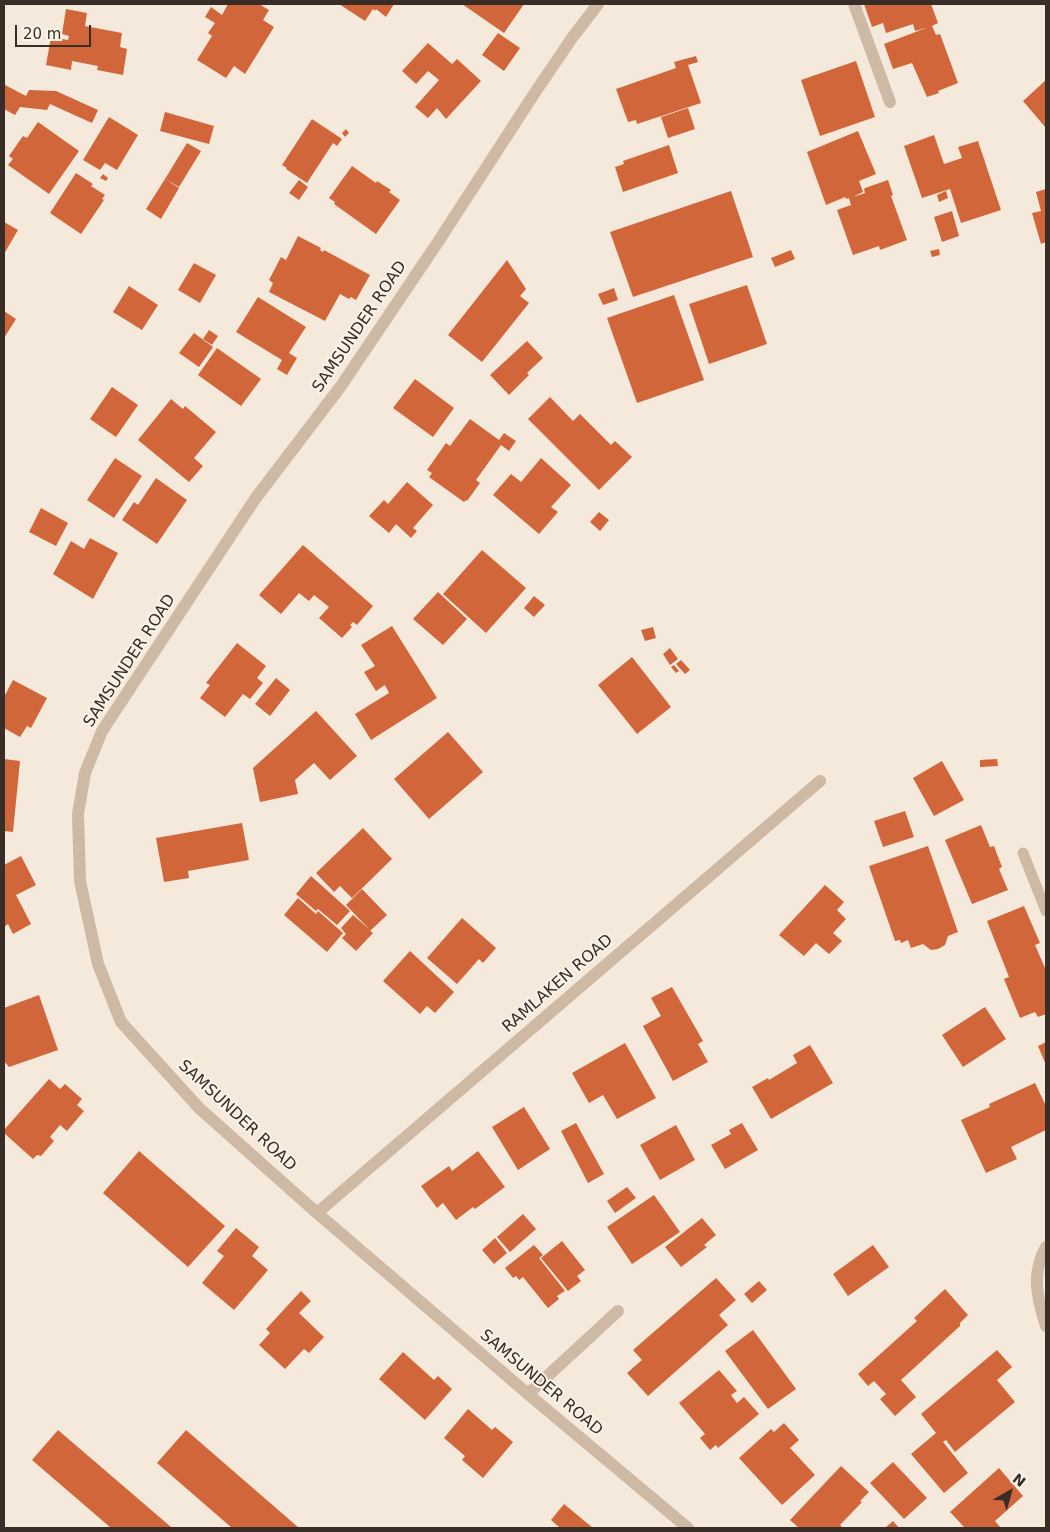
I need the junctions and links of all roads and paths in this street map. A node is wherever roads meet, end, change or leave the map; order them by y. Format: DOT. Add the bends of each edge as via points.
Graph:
graph roads {
  1 [pos="598,4"];
  2 [pos="854,4"];
  3 [pos="890,102"];
  4 [pos="820,781"];
  5 [pos="1024,853"];
  6 [pos="1046,911"];
  7 [pos="317,1213"];
  8 [pos="1046,1247"];
  9 [pos="618,1311"];
  10 [pos="1046,1326"];
  11 [pos="528,1394"];
  12 [pos="688,1528"];
  1 -- 7 [label="street, SAMSUNDER ROAD" via="534,94 341,386 255,499 102,731 84,773 78,814 80,881 98,964 121,1022 199,1108"];
  2 -- 3 [label="street"];
  4 -- 7 [label="street, RAMLAKEN ROAD"];
  5 -- 6 [label="lane"];
  7 -- 11 [label="street, SAMSUNDER ROAD"];
  8 -- 10 [label="street" via="1036,1273 1036,1292"];
  9 -- 11 [label="street"];
  11 -- 12 [label="street, SAMSUNDER ROAD"];
}
